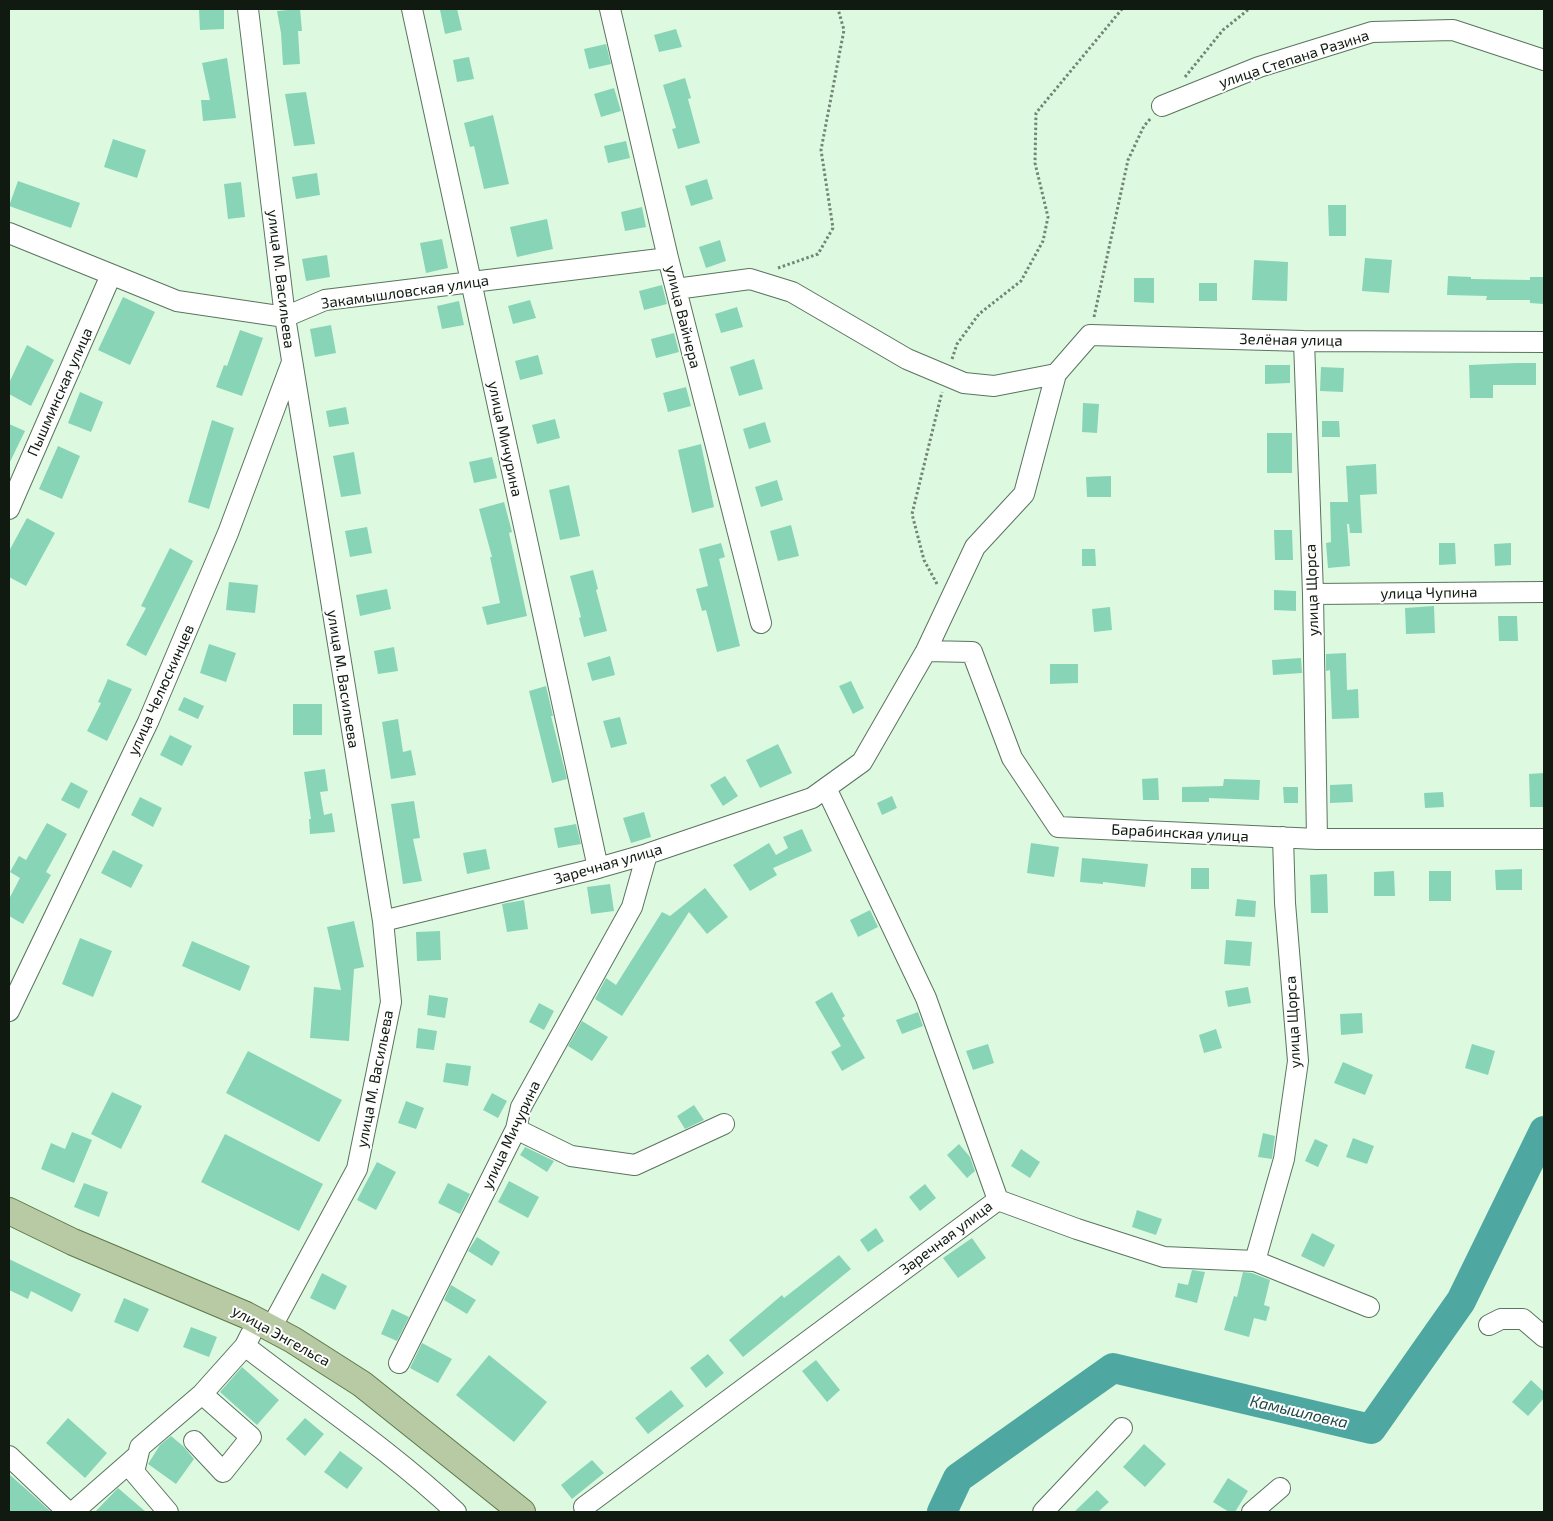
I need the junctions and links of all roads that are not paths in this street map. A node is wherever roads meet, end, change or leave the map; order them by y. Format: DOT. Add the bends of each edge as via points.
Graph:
graph roads {
  1 [pos="248,9"];
  2 [pos="412,9"];
  3 [pos="610,9"];
  4 [pos="1544,60"];
  5 [pos="1162,106"];
  6 [pos="9,233"];
  7 [pos="668,258"];
  8 [pos="112,275"];
  9 [pos="471,282"];
  10 [pos="676,290"];
  11 [pos="284,318"];
  12 [pos="1304,341"];
  13 [pos="1544,342"];
  14 [pos="292,362"];
  15 [pos="1056,374"];
  16 [pos="9,509"];
  17 [pos="1544,592"];
  18 [pos="1313,594"];
  19 [pos="761,624"];
  20 [pos="926,651"];
  21 [pos="826,788"];
  22 [pos="1283,837"];
  23 [pos="1317,839"];
  24 [pos="1544,839"];
  25 [pos="647,854"];
  26 [pos="598,868"];
  27 [pos="383,921"];
  28 [pos="9,1010"];
  29 [pos="724,1124"];
  30 [pos="516,1129"];
  31 [pos="998,1200"];
  32 [pos="9,1211"];
  33 [pos="1255,1261"];
  34 [pos="1369,1307"];
  35 [pos="264,1324"];
  36 [pos="1489,1325"];
  37 [pos="1544,1337"];
  38 [pos="245,1346"];
  39 [pos="399,1363"];
  40 [pos="202,1394"];
  41 [pos="1122,1428"];
  42 [pos="194,1441"];
  43 [pos="9,1456"];
  44 [pos="137,1456"];
  45 [pos="1280,1488"];
  46 [pos="584,1508"];
  47 [pos="68,1512"];
  48 [pos="72,1512"];
  49 [pos="168,1512"];
  50 [pos="456,1512"];
  51 [pos="522,1512"];
  52 [pos="1044,1512"];
  53 [pos="1252,1512"];
  1 -- 11 [label="street, улица М. Васильева"];
  2 -- 9 [label="street, улица Мичурина"];
  3 -- 7 [label="street, улица Вайнера"];
  4 -- 5 [label="street, улица Степана Разина" via="1453,30 1372,32 1259,67"];
  6 -- 8 [label="street"];
  7 -- 9 [label="street, Закамышловская улица"];
  7 -- 10 [label="street, улица Вайнера"];
  8 -- 11 [label="street" via="177,301"];
  8 -- 16 [label="street, Пышминская улица"];
  9 -- 11 [label="street, Закамышловская улица" via="325,300"];
  9 -- 26 [label="street, улица Мичурина"];
  10 -- 15 [label="street" via="750,279 792,292 907,359 964,383 994,386"];
  10 -- 19 [label="street, улица Вайнера"];
  11 -- 14 [label="street, улица М. Васильева"];
  12 -- 13 [label="street, Зелёная улица"];
  12 -- 15 [label="street, Зелёная улица" via="1090,335"];
  12 -- 18 [label="street, улица Щорса"];
  14 -- 27 [label="street, улица М. Васильева"];
  14 -- 28 [label="street, улица Челюскинцев" via="228,533 148,722"];
  15 -- 20 [label="street, Заречная улица" via="1024,494 975,547"];
  17 -- 18 [label="street, улица Чупина"];
  18 -- 23 [label="street, улица Щорса"];
  20 -- 21 [label="street, Заречная улица" via="862,762"];
  20 -- 22 [label="street, Барабинская улица" via="972,652 1012,758 1058,827"];
  21 -- 25 [label="street, Заречная улица" via="812,798"];
  21 -- 31 [label="street, Заречная улица" via="926,998"];
  22 -- 23 [label="street, Барабинская улица"];
  22 -- 33 [label="street, улица Щорса" via="1298,1061 1284,1159"];
  23 -- 24 [label="street, Барабинская улица"];
  25 -- 26 [label="street, Заречная улица"];
  25 -- 30 [label="street, улица Мичурина" via="632,907 521,1107"];
  26 -- 27 [label="street, Заречная улица"];
  27 -- 35 [label="street, улица М. Васильева" via="391,1002 357,1168"];
  29 -- 30 [label="street" via="635,1164 571,1156"];
  30 -- 39 [label="street, улица Мичурина"];
  31 -- 33 [label="street" via="1164,1257"];
  31 -- 46 [label="street, Заречная улица"];
  32 -- 35 [label="main road, улица Энгельса"];
  33 -- 34 [label="street"];
  35 -- 38 [label="street, улица М. Васильева"];
  35 -- 51 [label="main road, улица Энгельса" via="362,1384"];
  36 -- 37 [label="street" via="1501,1320 1523,1319"];
  38 -- 40 [label="street, улица М. Васильева"];
  38 -- 50 [label="street" via="342,1421 374,1441"];
  40 -- 42 [label="street" via="251,1436 223,1472"];
  40 -- 44 [label="street, улица М. Васильева" via="140,1447"];
  41 -- 52 [label="street"];
  43 -- 47 [label="street"];
  44 -- 48 [label="street, улица М. Васильева"];
  44 -- 49 [label="street" via="134,1472"];
  45 -- 53 [label="street"];
}
